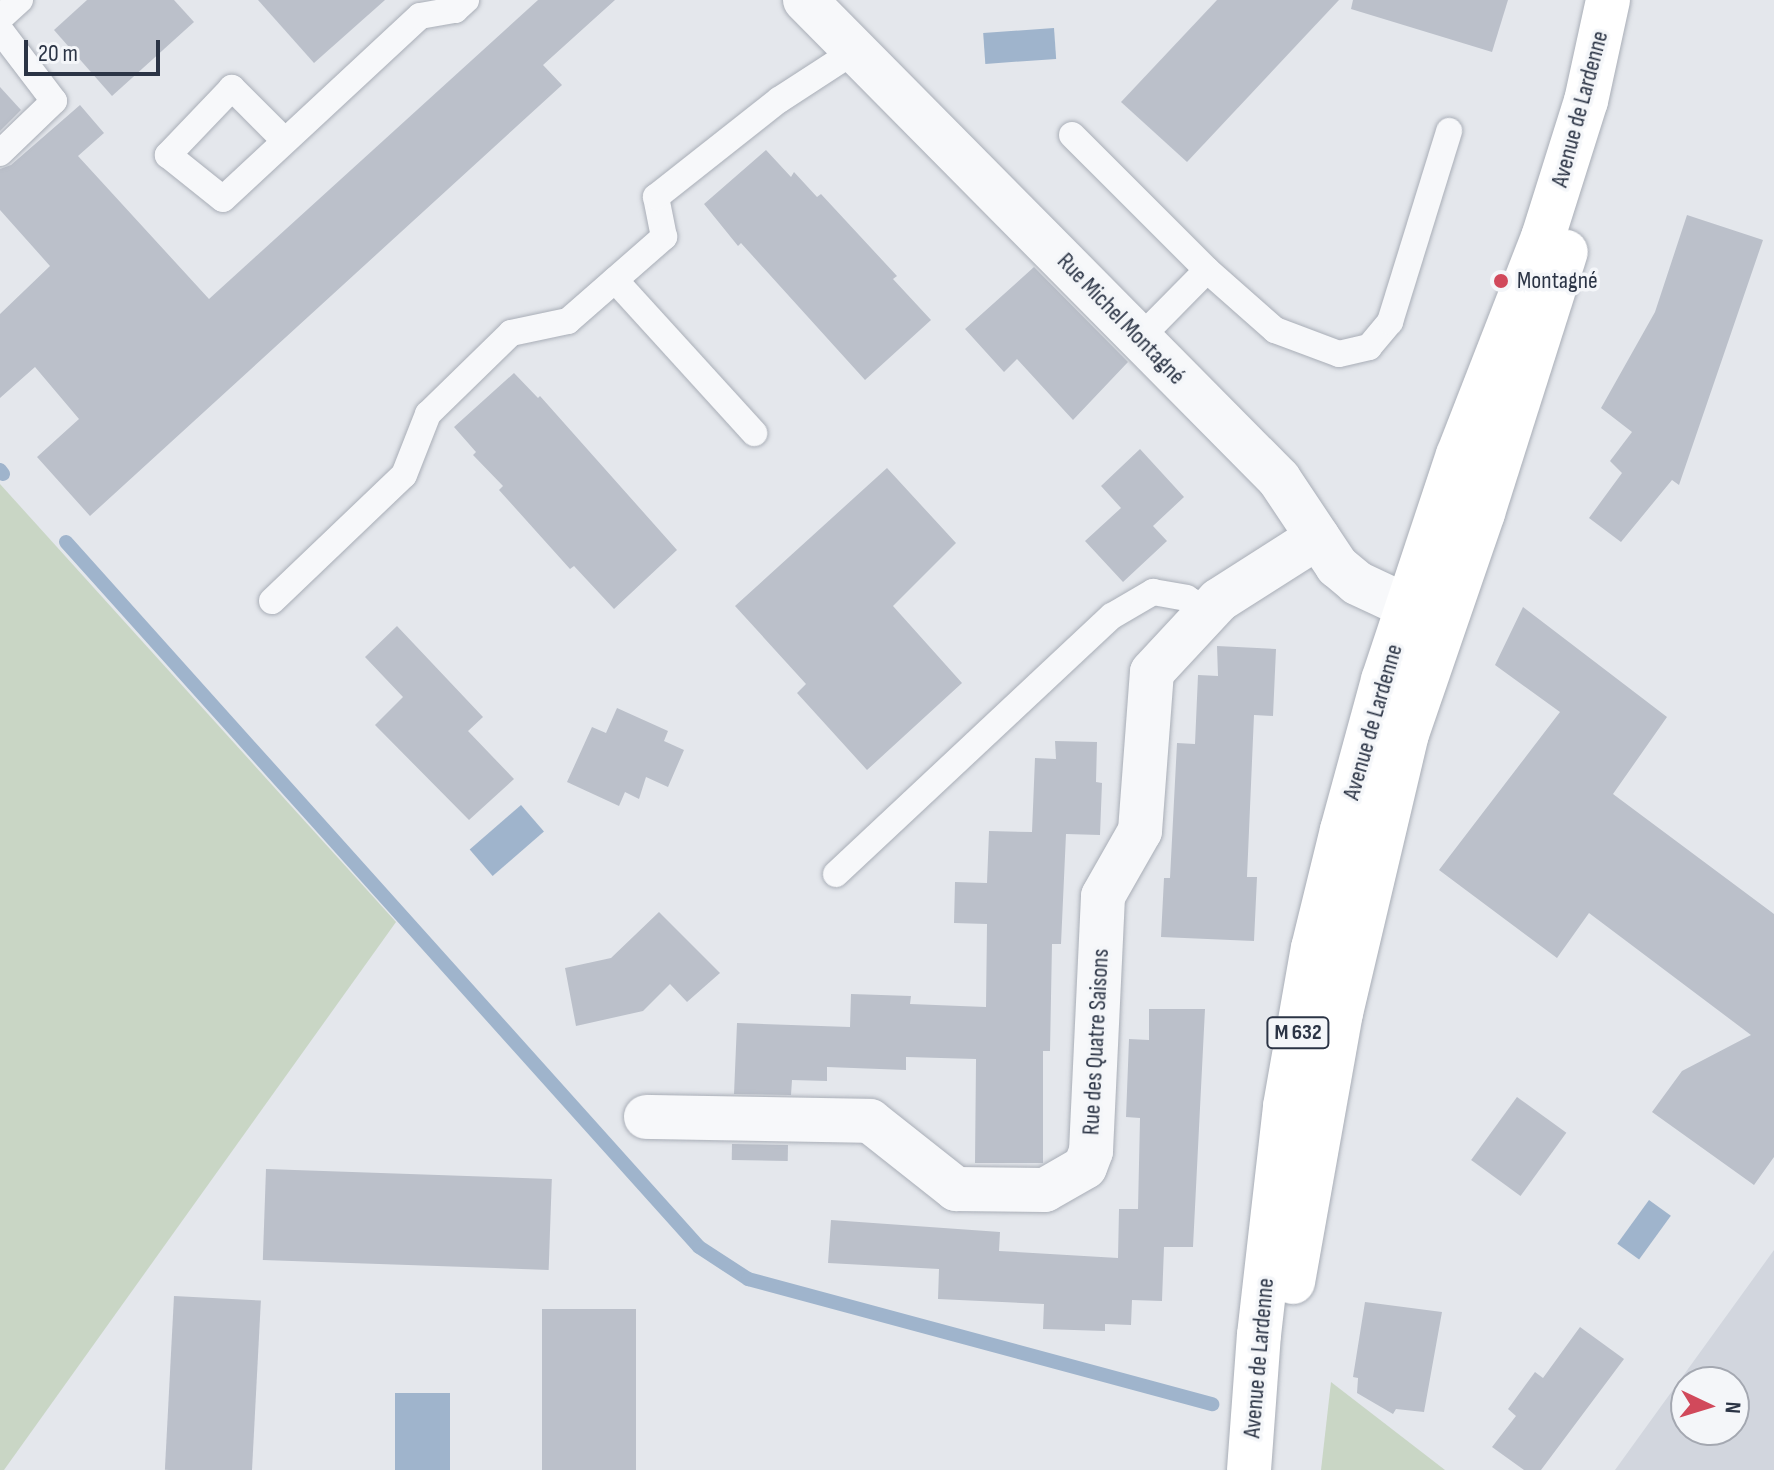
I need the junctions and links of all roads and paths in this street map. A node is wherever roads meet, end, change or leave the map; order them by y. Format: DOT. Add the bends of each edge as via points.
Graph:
graph roads {
  1 [pos="20,0"];
  2 [pos="466,0"];
  3 [pos="805,0"];
  4 [pos="1608,0"];
  5 [pos="1638,0"];
  6 [pos="0,18"];
  7 [pos="0,30"];
  8 [pos="856,50"];
  9 [pos="1449,131"];
  10 [pos="1072,135"];
  11 [pos="284,140"];
  12 [pos="0,153"];
  13 [pos="1207,270"];
  14 [pos="615,280"];
  15 [pos="1140,338"];
  16 [pos="754,433"];
  17 [pos="1318,537"];
  18 [pos="272,601"];
  19 [pos="1209,611"];
  20 [pos="1425,612"];
  21 [pos="836,874"];
  22 [pos="646,1117"];
  23 [pos="1249,1470"];
  24 [pos="1276,1470"];
  1 -- 6 [label="lane"];
  2 -- 11 [label="lane" via="455,10 420,16"];
  3 -- 8 [label="street, Rue Michel Montagné"];
  4 -- 20 [label="main road, Avenue de Lardenne / M 632" via="1586,101 1543,237 1458,455"];
  5 -- 20 [label="main road, Avenue de Lardenne / M 632" via="1564,261 1483,513"];
  7 -- 12 [label="lane" via="54,101"];
  8 -- 14 [label="lane" via="779,100 656,197 664,237"];
  8 -- 15 [label="street, Rue Michel Montagné"];
  9 -- 13 [label="lane" via="1390,322 1369,347 1339,354 1275,330"];
  10 -- 13 [label="lane"];
  13 -- 15 [label="lane"];
  14 -- 16 [label="lane"];
  14 -- 18 [label="lane" via="568,321 511,333 428,414 404,475"];
  15 -- 17 [label="street, Rue Michel Montagné" via="1279,479"];
  17 -- 19 [label="street, Rue des Quatre Saisons"];
  17 -- 20 [label="street, Rue Michel Montagné" via="1337,566 1357,583"];
  19 -- 21 [label="lane" via="1186,598 1153,592 1112,616"];
  19 -- 22 [label="street, Rue des Quatre Saisons" via="1152,672 1140,831 1103,896 1091,1151 1085,1167 1045,1190 956,1189 870,1121"];
  20 -- 23 [label="main road, Avenue de Lardenne / M 632" via="1346,815 1313,948 1285,1106"];
  20 -- 24 [label="main road, Avenue de Lardenne / M 632" via="1407,734 1341,1013 1296,1259"];
}
